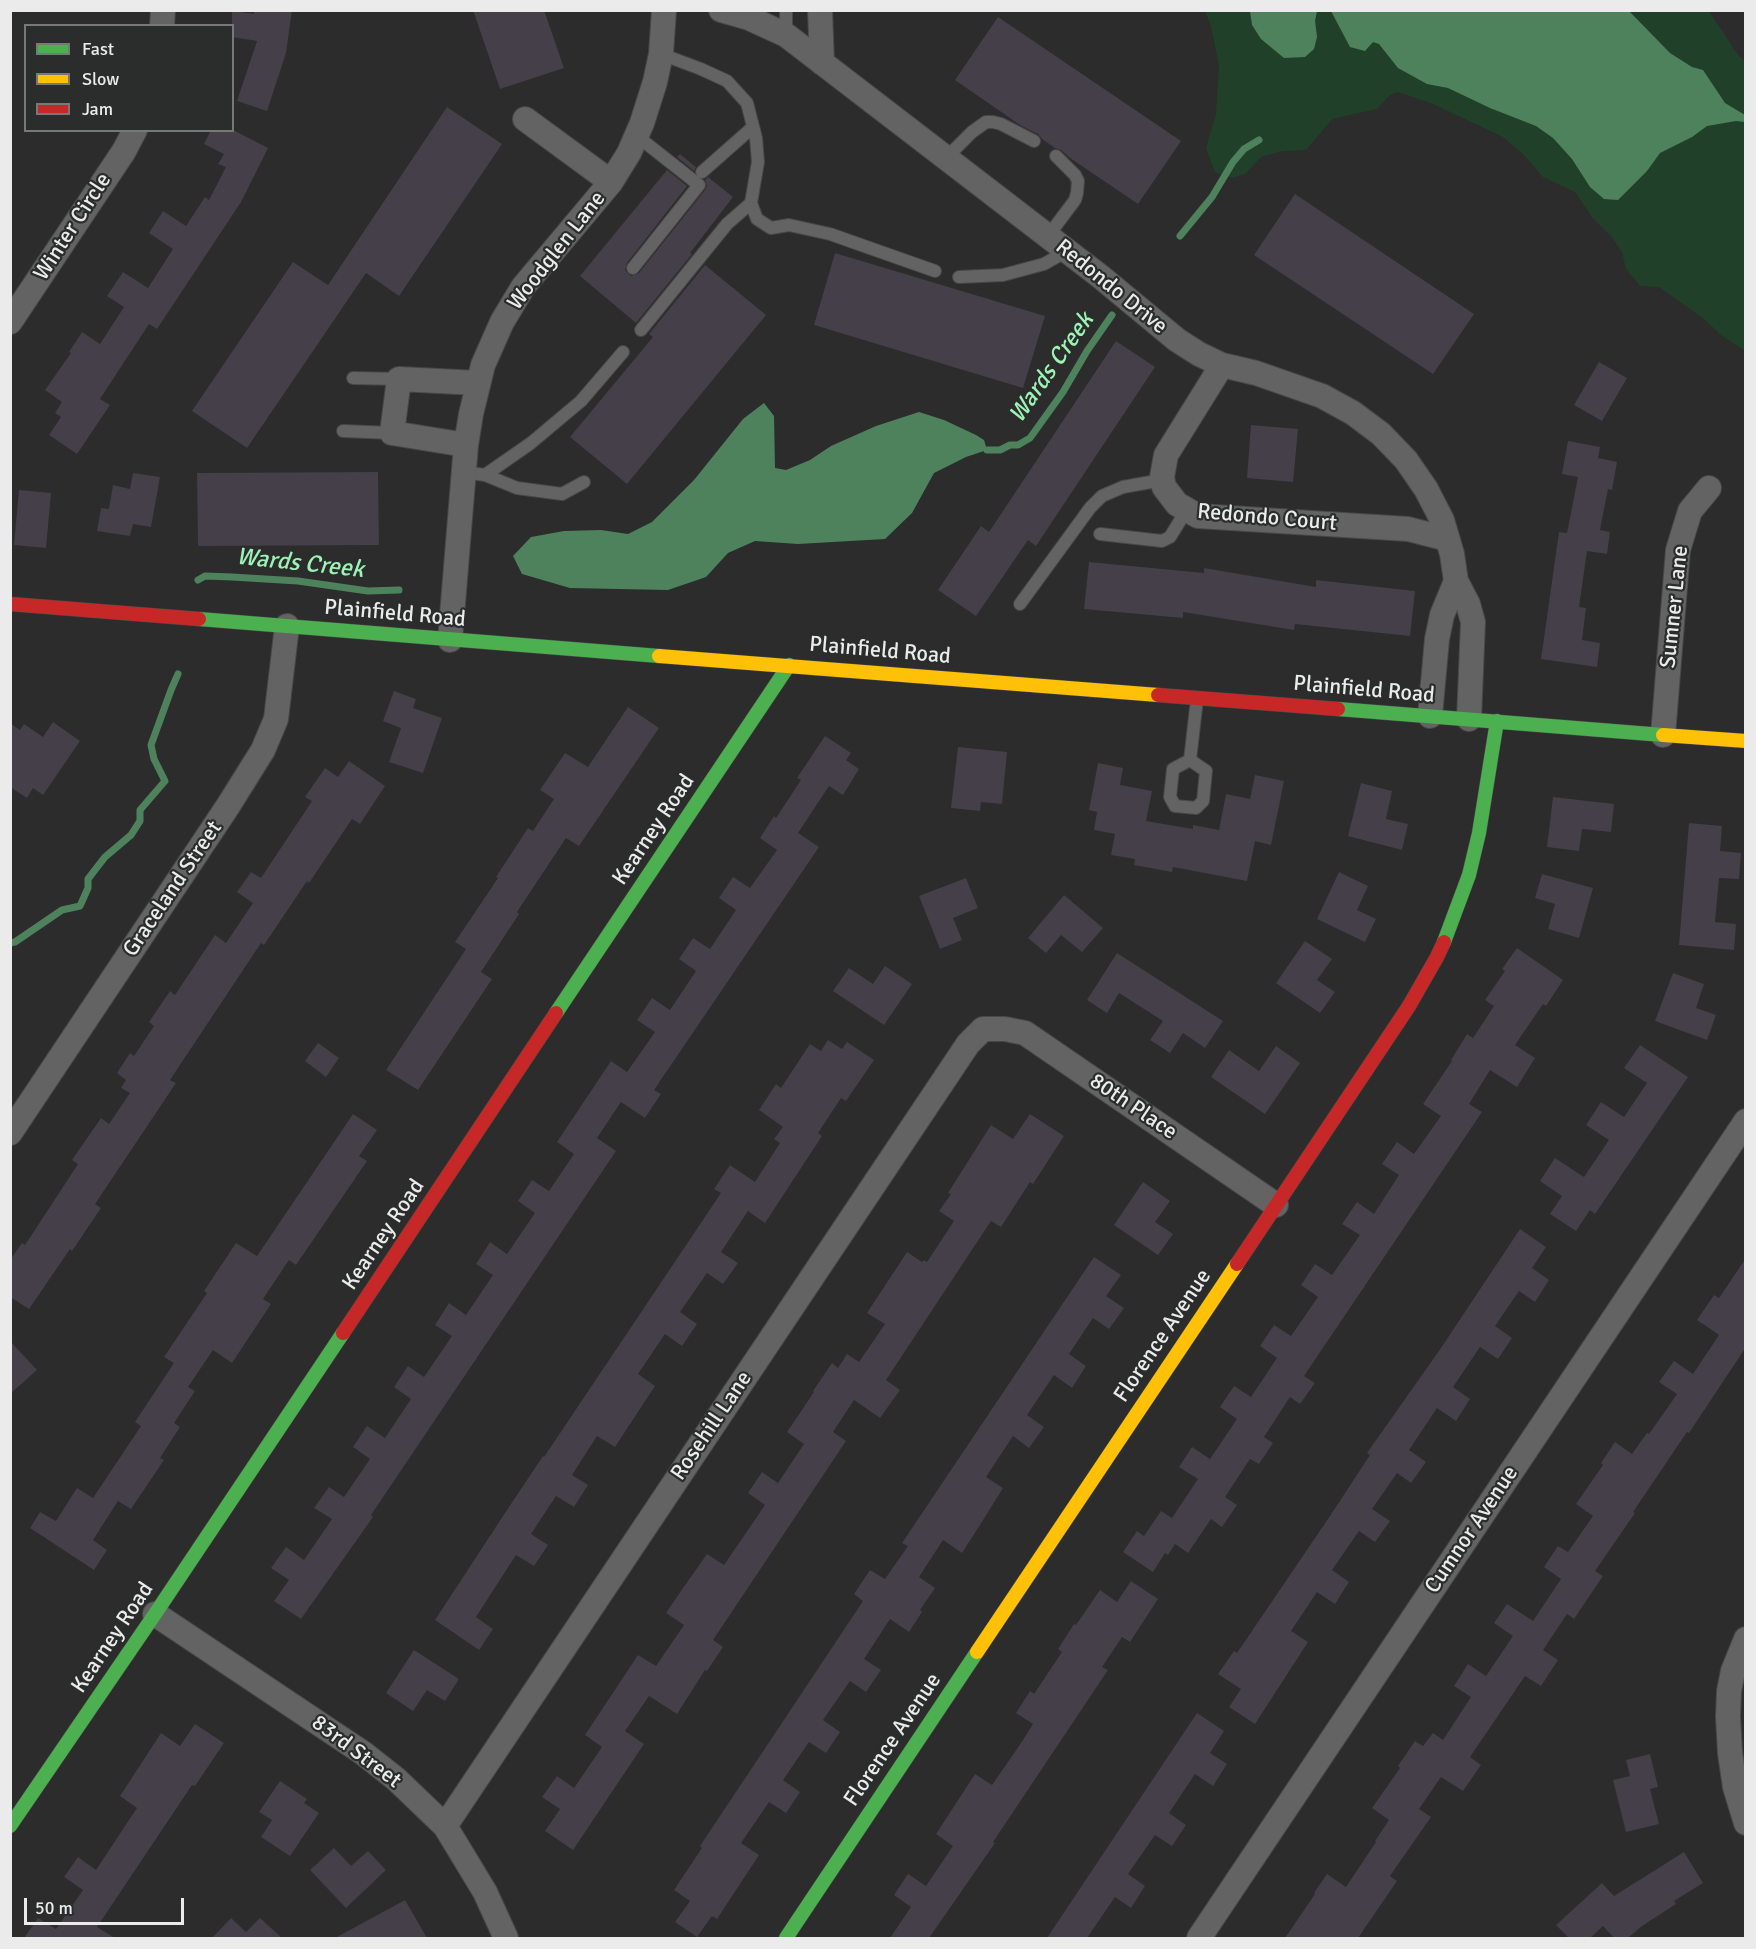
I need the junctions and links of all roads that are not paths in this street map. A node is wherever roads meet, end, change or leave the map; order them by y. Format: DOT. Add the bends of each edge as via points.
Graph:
graph roads {
  1 [pos="664,10"];
  2 [pos="721,10"];
  3 [pos="786,10"];
  4 [pos="820,10"];
  5 [pos="786,35"];
  6 [pos="661,54"];
  7 [pos="822,63"];
  8 [pos="525,119"];
  9 [pos="753,127"];
  10 [pos="134,132"];
  11 [pos="637,136"];
  12 [pos="1034,141"];
  13 [pos="1056,156"];
  14 [pos="946,158"];
  15 [pos="702,172"];
  16 [pos="611,182"];
  17 [pos="751,203"];
  18 [pos="1048,236"];
  19 [pos="1067,251"];
  20 [pos="633,268"];
  21 [pos="935,272"];
  22 [pos="959,277"];
  23 [pos="10,322"];
  24 [pos="641,330"];
  25 [pos="623,352"];
  26 [pos="1222,364"];
  27 [pos="353,378"];
  28 [pos="399,379"];
  29 [pos="478,383"];
  30 [pos="343,431"];
  31 [pos="392,433"];
  32 [pos="466,445"];
  33 [pos="474,474"];
  34 [pos="1162,480"];
  35 [pos="584,482"];
  36 [pos="1709,488"];
  37 [pos="1186,511"];
  38 [pos="1100,534"];
  39 [pos="1447,539"];
  40 [pos="1456,581"];
  41 [pos="10,604"];
  42 [pos="1020,604"];
  43 [pos="287,626"];
  44 [pos="450,640"];
  45 [pos="789,665"];
  46 [pos="1197,698"];
  47 [pos="1430,716"];
  48 [pos="1469,719"];
  49 [pos="1497,721"];
  50 [pos="1663,735"];
  51 [pos="1746,741"];
  52 [pos="1190,760"];
  53 [pos="983,1029"];
  54 [pos="1746,1121"];
  55 [pos="10,1133"];
  56 [pos="1276,1204"];
  57 [pos="156,1614"];
  58 [pos="1746,1639"];
  59 [pos="1746,1823"];
  60 [pos="10,1826"];
  61 [pos="445,1826"];
  62 [pos="506,1938"];
  63 [pos="786,1938"];
  64 [pos="1199,1938"];
  1 -- 6 [label="street, Woodglen Lane"];
  2 -- 5 [label="street, Redondo Drive"];
  3 -- 5 [label="lane"];
  4 -- 7 [label="street"];
  5 -- 7 [label="street, Redondo Drive"];
  6 -- 9 [label="lane" via="727,81 747,103"];
  6 -- 11 [label="street, Woodglen Lane"];
  7 -- 14 [label="street, Redondo Drive"];
  8 -- 16 [label="street"];
  9 -- 15 [label="lane"];
  9 -- 17 [label="lane" via="758,162"];
  10 -- 23 [label="street, Winter Circle"];
  11 -- 16 [label="street, Woodglen Lane"];
  11 -- 20 [label="lane" via="699,185"];
  12 -- 14 [label="lane" via="1001,124 986,122"];
  13 -- 18 [label="lane" via="1075,175 1077,194"];
  14 -- 18 [label="street, Redondo Drive"];
  16 -- 29 [label="street, Woodglen Lane" via="523,287 502,322"];
  17 -- 21 [label="lane" via="757,219 771,228 789,225 830,234"];
  17 -- 24 [label="lane" via="727,224"];
  18 -- 19 [label="street, Redondo Drive"];
  19 -- 22 [label="lane" via="1044,264 1003,275"];
  19 -- 26 [label="street, Redondo Drive" via="1177,340"];
  25 -- 33 [label="lane" via="581,400 531,443"];
  26 -- 34 [label="street" via="1166,455"];
  26 -- 39 [label="street, Redondo Drive" via="1322,396 1382,434 1426,489"];
  27 -- 28 [label="lane"];
  28 -- 29 [label="street"];
  28 -- 31 [label="street"];
  29 -- 32 [label="street, Woodglen Lane"];
  30 -- 31 [label="lane"];
  31 -- 32 [label="street"];
  32 -- 33 [label="street, Woodglen Lane"];
  33 -- 35 [label="lane" via="517,488 562,494"];
  33 -- 44 [label="street, Woodglen Lane"];
  34 -- 37 [label="street, Redondo Court" via="1170,497"];
  34 -- 42 [label="lane" via="1123,487 1102,496"];
  36 -- 50 [label="street, Sumner Lane" via="1690,511 1678,550"];
  37 -- 38 [label="lane" via="1170,537 1162,541"];
  37 -- 39 [label="street, Redondo Court" via="1198,516 1408,529"];
  39 -- 40 [label="street, Redondo Drive"];
  40 -- 47 [label="street" via="1437,639"];
  40 -- 48 [label="street, Redondo Drive" via="1473,622"];
  41 -- 43 [label="street, Plainfield Road"];
  43 -- 44 [label="street, Plainfield Road"];
  43 -- 55 [label="street, Graceland Street" via="276,719 263,750"];
  44 -- 45 [label="street, Plainfield Road"];
  45 -- 46 [label="street, Plainfield Road"];
  45 -- 57 [label="street, Kearney Road"];
  46 -- 47 [label="street, Plainfield Road"];
  46 -- 52 [label="lane"];
  47 -- 48 [label="street, Plainfield Road"];
  48 -- 49 [label="street, Plainfield Road"];
  49 -- 50 [label="street, Plainfield Road"];
  49 -- 56 [label="street, Florence Avenue" via="1469,875 1437,957 1409,1006"];
  50 -- 51 [label="street, Plainfield Road"];
  53 -- 56 [label="street, 80th Place" via="1025,1033"];
  53 -- 61 [label="street, Rosehill Lane" via="968,1044"];
  54 -- 64 [label="street, Cumnor Avenue"];
  56 -- 63 [label="street, Florence Avenue"];
  57 -- 60 [label="street, Kearney Road"];
  57 -- 61 [label="street, 83rd Street" via="363,1753"];
  58 -- 59 [label="street" via="1733,1671 1728,1717 1735,1787"];
  61 -- 62 [label="street, 83rd Street" via="485,1892"];
}
